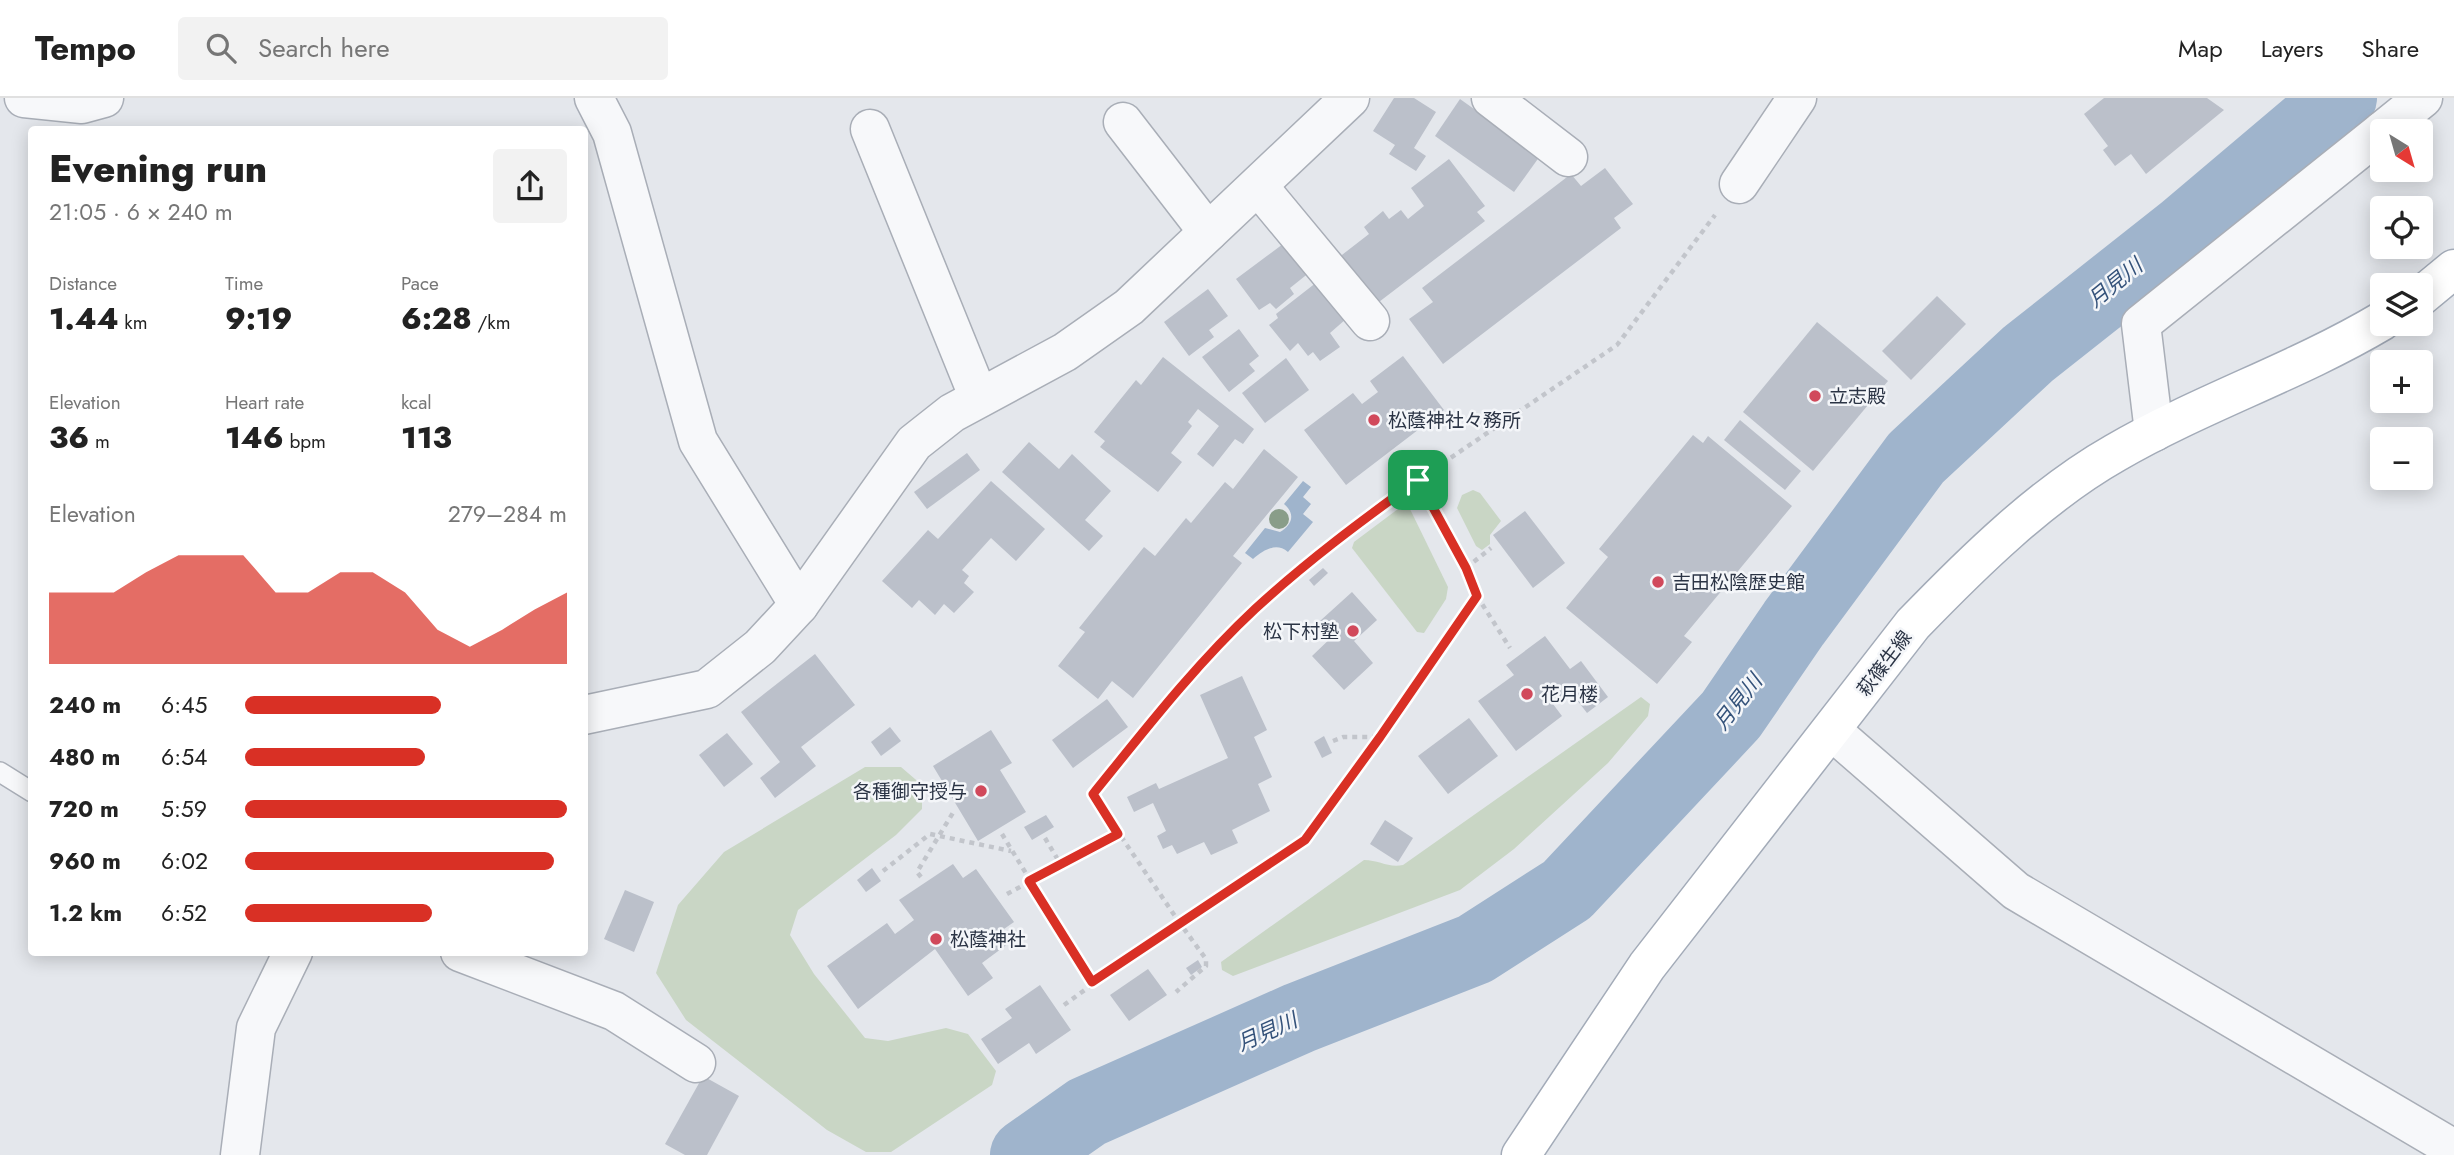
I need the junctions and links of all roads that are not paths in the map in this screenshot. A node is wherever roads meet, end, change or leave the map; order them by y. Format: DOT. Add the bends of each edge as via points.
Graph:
graph roads {
  1 [pos="24,98"];
  2 [pos="104,98"];
  3 [pos="593,98"];
  4 [pos="1350,98"];
  5 [pos="1491,98"];
  6 [pos="1797,98"];
  7 [pos="2423,98"];
  8 [pos="2397,119"];
  9 [pos="1123,122"];
  10 [pos="870,128"];
  11 [pos="2370,141"];
  12 [pos="1568,158"];
  13 [pos="1739,184"];
  14 [pos="1258,186"];
  15 [pos="1208,232"];
  16 [pos="2454,269"];
  17 [pos="2433,286"];
  18 [pos="1370,321"];
  19 [pos="2370,328"];
  20 [pos="979,398"];
  21 [pos="2154,432"];
  22 [pos="799,605"];
  23 [pos="588,714"];
  24 [pos="1832,731"];
  25 [pos="0,772"];
  26 [pos="28,790"];
  27 [pos="285,956"];
  28 [pos="470,956"];
  29 [pos="696,1063"];
  30 [pos="2454,1149"];
  31 [pos="240,1155"];
  32 [pos="1521,1155"];
  1 -- 2 [label="street" via="82,104"];
  3 -- 22 [label="street" via="612,133 698,441"];
  4 -- 14 [label="street"];
  5 -- 12 [label="street"];
  6 -- 13 [label="street"];
  7 -- 8 [label="street"];
  9 -- 15 [label="street"];
  10 -- 20 [label="street"];
  11 -- 21 [label="street" via="2141,324"];
  14 -- 15 [label="street"];
  14 -- 18 [label="street"];
  15 -- 20 [label="street" via="1129,307 1065,352"];
  16 -- 17 [label="main road"];
  19 -- 21 [label="main road, 萩篠生線" via="2335,349"];
  20 -- 22 [label="street" via="952,412 914,443"];
  21 -- 24 [label="main road, 萩篠生線" via="2113,454 2026,516 1961,574 1913,624"];
  22 -- 23 [label="street" via="760,647 707,689"];
  24 -- 30 [label="street" via="2016,891"];
  24 -- 32 [label="main road, 萩篠生線" via="1647,966"];
  25 -- 26 [label="lane"];
  27 -- 31 [label="street" via="256,1028"];
  28 -- 29 [label="street" via="614,1011"];
}
